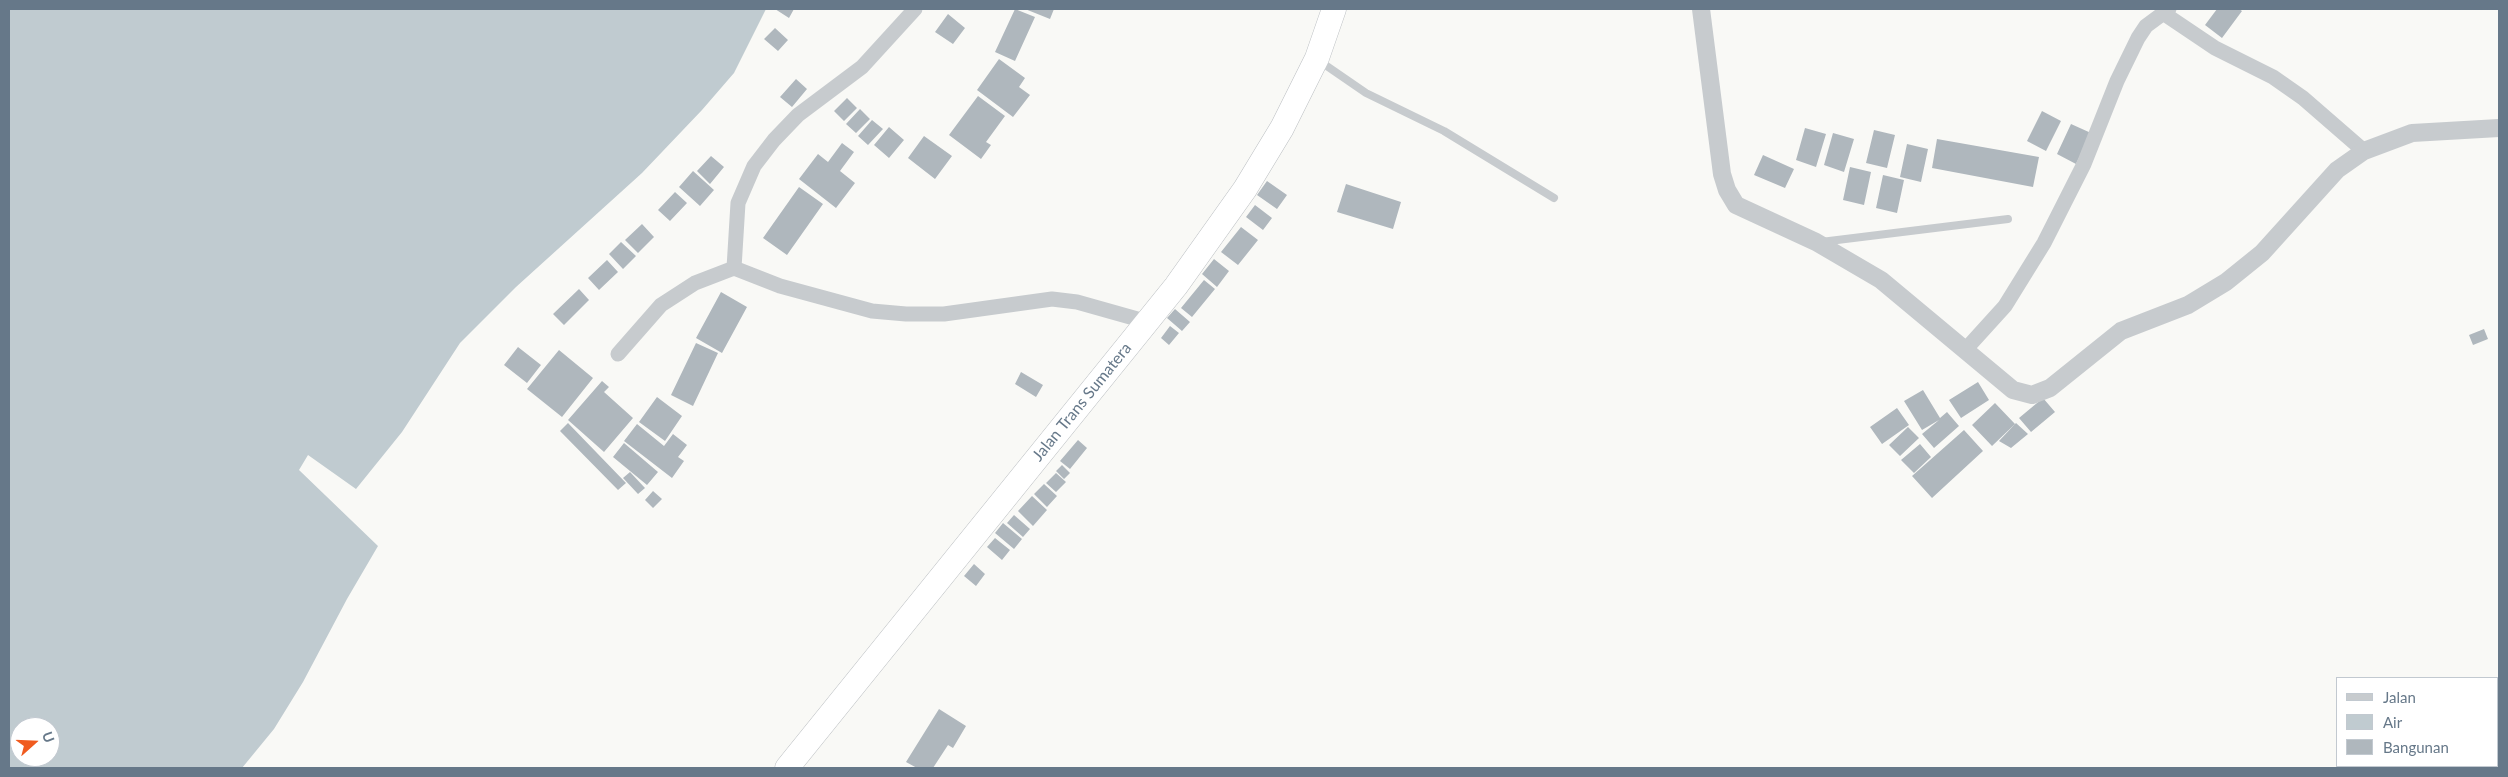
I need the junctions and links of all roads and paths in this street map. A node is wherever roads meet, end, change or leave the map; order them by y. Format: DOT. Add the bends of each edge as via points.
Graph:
graph roads {
  1 [pos="914,9"];
  2 [pos="1334,9"];
  3 [pos="1701,9"];
  4 [pos="2166,11"];
  5 [pos="1316,58"];
  6 [pos="2499,128"];
  7 [pos="2364,151"];
  8 [pos="1554,198"];
  9 [pos="2008,219"];
  10 [pos="1816,242"];
  11 [pos="734,268"];
  12 [pos="1148,322"];
  13 [pos="1966,349"];
  14 [pos="618,354"];
  15 [pos="787,768"];
  1 -- 11 [label="street" via="862,67 798,115 754,166 738,202"];
  2 -- 5 [label="highway, Jalan Trans Sumatera"];
  3 -- 10 [label="street" via="1722,174 1727,190 1736,205"];
  4 -- 7 [label="street" via="2215,48 2273,76"];
  4 -- 13 [label="street" via="2146,26 2138,38 2084,164 2044,243 2005,306"];
  5 -- 8 [label="lane" via="1366,93 1444,132"];
  5 -- 12 [label="highway, Jalan Trans Sumatera" via="1282,128 1245,189"];
  6 -- 7 [label="street" via="2412,133"];
  7 -- 13 [label="street" via="2337,170 2262,253 2226,282 2188,305 2121,331 2050,388 2032,395 2013,390"];
  9 -- 10 [label="lane"];
  10 -- 13 [label="street" via="1881,280"];
  11 -- 12 [label="street" via="780,286 872,311 944,314 1052,299 1078,302"];
  11 -- 14 [label="street" via="695,283 661,305"];
  12 -- 15 [label="highway, Jalan Trans Sumatera"];
}
